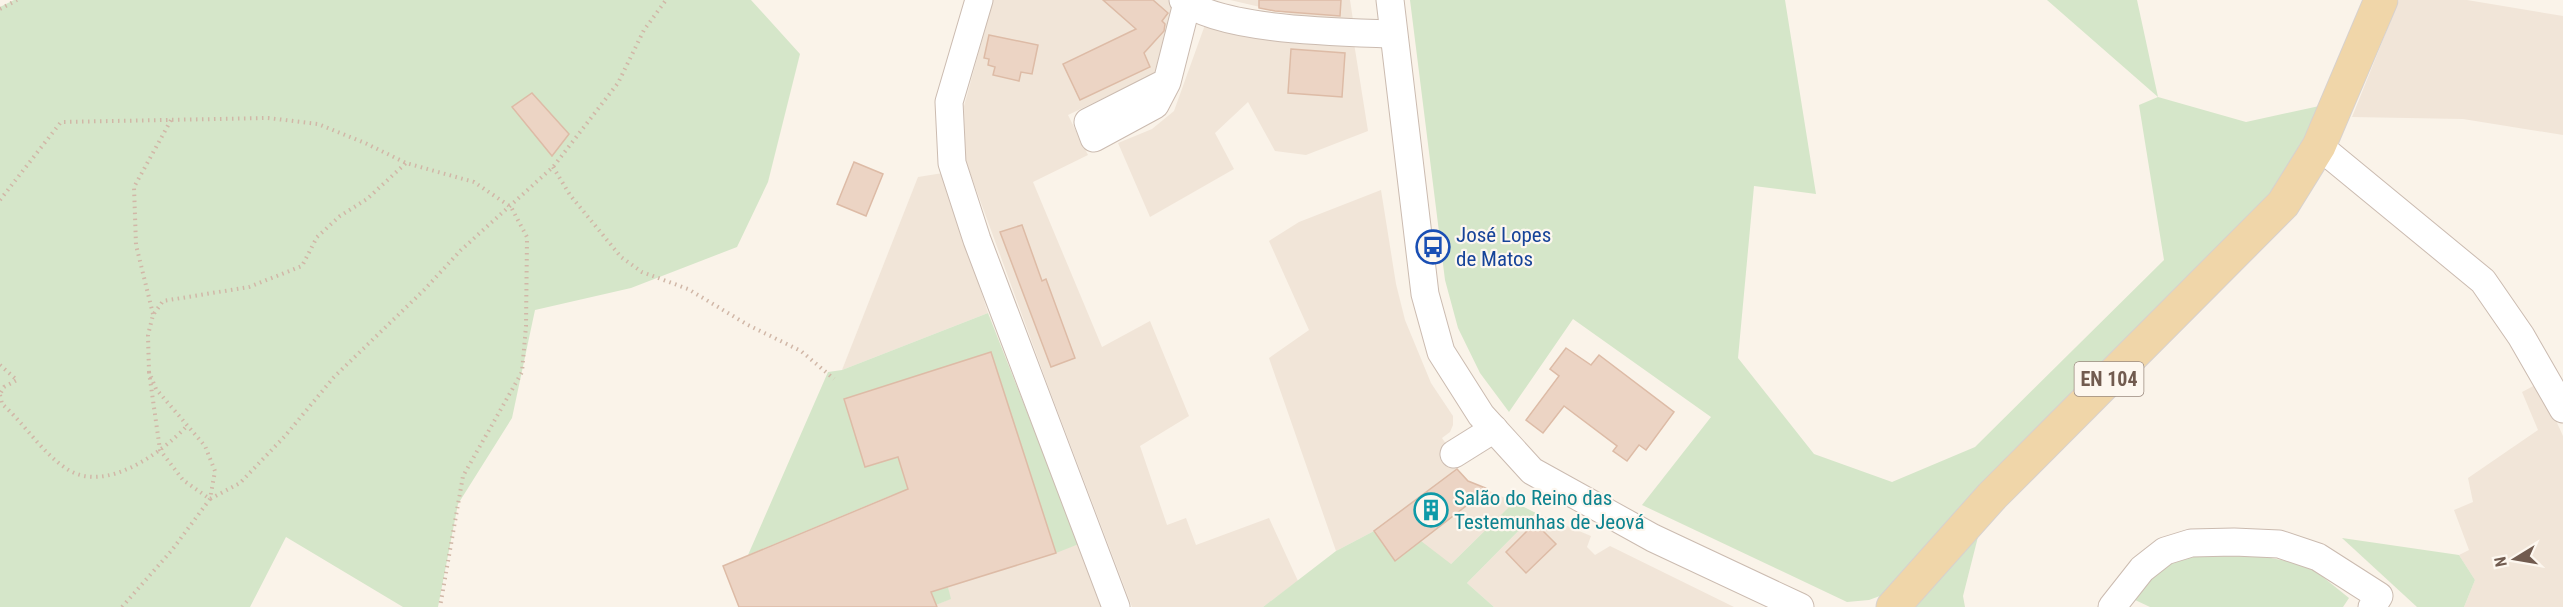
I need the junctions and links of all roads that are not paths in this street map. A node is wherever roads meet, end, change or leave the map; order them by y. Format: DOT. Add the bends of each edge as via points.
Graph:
graph roads {
  1 [pos="978,0"];
  2 [pos="1390,0"];
  3 [pos="2381,0"];
  4 [pos="1185,2"];
  5 [pos="1393,34"];
  6 [pos="1167,82"];
  7 [pos="2319,146"];
  8 [pos="2563,409"];
  9 [pos="1494,429"];
  10 [pos="1454,454"];
  11 [pos="2122,604"];
  12 [pos="1116,607"];
  13 [pos="1800,607"];
  14 [pos="1893,607"];
  15 [pos="2372,607"];
  1 -- 12 [label="street" via="949,102 951,162"];
  2 -- 5 [label="street"];
  3 -- 7 [label="main road, EN 104"];
  4 -- 5 [label="street" via="1225,19 1300,29"];
  4 -- 6 [label="street"];
  5 -- 9 [label="street" via="1425,294 1441,352"];
  7 -- 8 [label="street" via="2483,281 2521,336"];
  7 -- 14 [label="main road, EN 104" via="2283,204 1992,496"];
  9 -- 10 [label="street"];
  9 -- 13 [label="street" via="1532,471 1653,537"];
  11 -- 15 [label="street" via="2142,569 2165,551 2191,543 2234,542 2279,544 2318,557 2379,596"];
}
